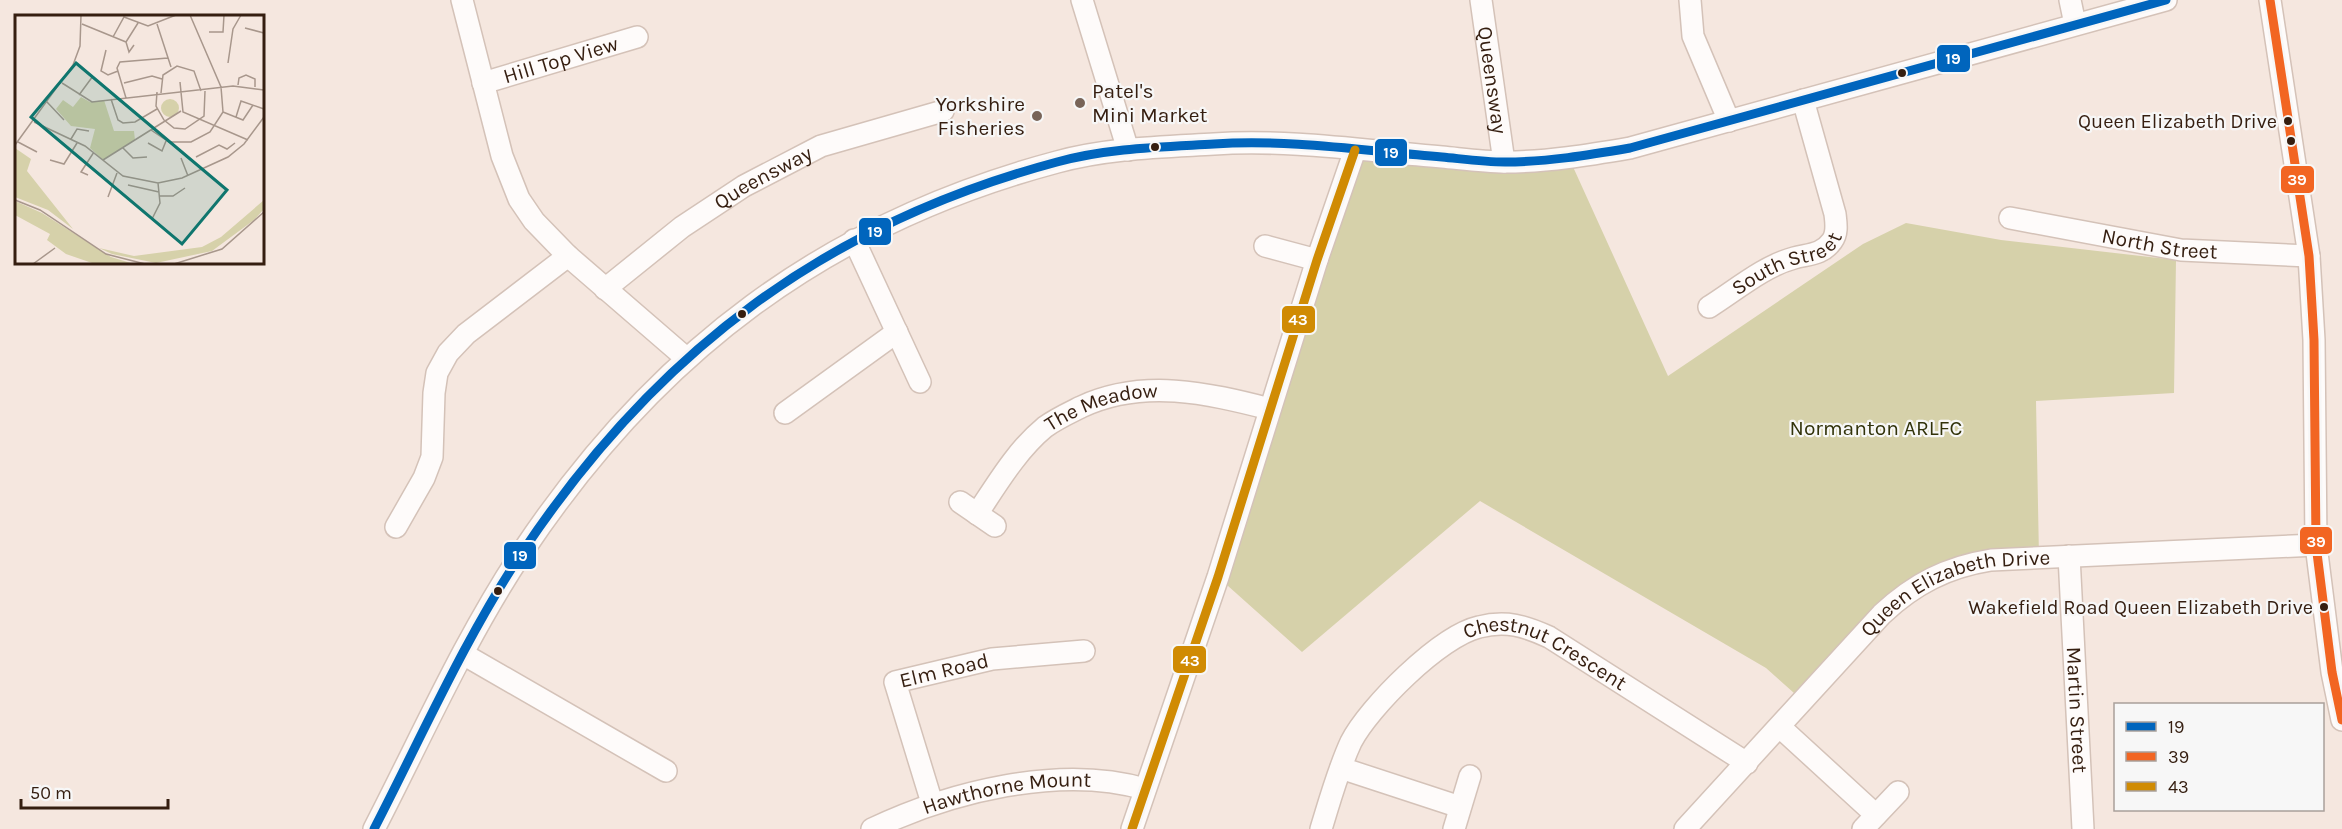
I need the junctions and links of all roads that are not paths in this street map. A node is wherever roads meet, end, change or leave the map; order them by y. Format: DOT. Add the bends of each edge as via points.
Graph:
graph roads {
  1 [pos="462,0"];
  2 [pos="1082,0"];
  3 [pos="1480,0"];
  4 [pos="1690,0"];
  5 [pos="2070,0"];
  6 [pos="2166,0"];
  7 [pos="2270,0"];
  8 [pos="2075,24"];
  9 [pos="637,37"];
  10 [pos="483,83"];
  11 [pos="1803,100"];
  12 [pos="943,111"];
  13 [pos="1729,121"];
  14 [pos="1128,150"];
  15 [pos="1355,150"];
  16 [pos="1504,162"];
  17 [pos="2010,218"];
  18 [pos="854,240"];
  19 [pos="1265,246"];
  20 [pos="568,256"];
  21 [pos="2309,256"];
  22 [pos="1317,260"];
  23 [pos="605,289"];
  24 [pos="1709,307"];
  25 [pos="897,332"];
  26 [pos="686,358"];
  27 [pos="920,382"];
  28 [pos="1270,410"];
  29 [pos="786,413"];
  30 [pos="995,526"];
  31 [pos="396,527"];
  32 [pos="2316,545"];
  33 [pos="2070,556"];
  34 [pos="1084,651"];
  35 [pos="463,654"];
  36 [pos="2342,720"];
  37 [pos="1780,727"];
  38 [pos="1747,763"];
  39 [pos="1341,768"];
  40 [pos="666,771"];
  41 [pos="1470,776"];
  42 [pos="1145,789"];
  43 [pos="1898,792"];
  44 [pos="932,803"];
  45 [pos="1460,807"];
  46 [pos="1870,822"];
  47 [pos="374,829"];
  48 [pos="872,829"];
  49 [pos="1132,829"];
  50 [pos="1321,829"];
  51 [pos="1454,829"];
  52 [pos="1685,829"];
  53 [pos="2084,829"];
  1 -- 10 [label="street, Hill Top View"];
  2 -- 14 [label="street"];
  3 -- 16 [label="street, Queensway"];
  4 -- 13 [label="street" via="1693,36"];
  5 -- 8 [label="street"];
  6 -- 8 [label="street"];
  7 -- 21 [label="street"];
  8 -- 11 [label="street"];
  9 -- 10 [label="street, Hill Top View"];
  10 -- 20 [label="street, Hill Top View" via="509,178 519,199"];
  11 -- 13 [label="street"];
  11 -- 24 [label="street, South Street" via="1835,214 1837,229 1833,240 1813,255 1778,263"];
  12 -- 23 [label="street, Queensway" via="821,146 744,186 682,227"];
  13 -- 16 [label="street" via="1630,148 1569,158"];
  14 -- 15 [label="street" via="1218,143"];
  14 -- 18 [label="street" via="1060,161 992,182"];
  15 -- 16 [label="street"];
  15 -- 22 [label="street"];
  17 -- 21 [label="street, North Street" via="2181,250"];
  18 -- 25 [label="street"];
  18 -- 26 [label="street" via="804,268"];
  19 -- 22 [label="street"];
  20 -- 23 [label="street"];
  20 -- 31 [label="street" via="466,334 448,353 437,372 432,457"];
  21 -- 32 [label="street"];
  22 -- 28 [label="street"];
  23 -- 26 [label="street"];
  25 -- 27 [label="street"];
  25 -- 29 [label="street"];
  26 -- 35 [label="street" via="599,449 562,495 521,553"];
  28 -- 30 [label="street, The Meadow" via="1169,389 1133,391 1094,401 1046,427 968,508"];
  28 -- 42 [label="street"];
  32 -- 33 [label="street, Queen Elizabeth Drive"];
  32 -- 36 [label="street"];
  33 -- 37 [label="street, Queen Elizabeth Drive" via="1968,564 1922,582 1882,614"];
  33 -- 53 [label="street, Martin Street"];
  34 -- 44 [label="street, Elm Road" via="992,659 895,682"];
  35 -- 40 [label="street"];
  35 -- 47 [label="street"];
  37 -- 38 [label="street, Queen Elizabeth Drive"];
  37 -- 46 [label="street"];
  38 -- 39 [label="street, Chestnut Crescent" via="1550,637 1525,626 1500,624 1477,627 1452,640 1398,684 1369,715"];
  38 -- 52 [label="street, Queen Elizabeth Drive"];
  39 -- 45 [label="street"];
  39 -- 50 [label="street, Chestnut Crescent"];
  41 -- 45 [label="street"];
  42 -- 44 [label="street, Hawthorne Mount" via="1119,782 1041,782"];
  42 -- 49 [label="street"];
  43 -- 46 [label="street"];
  44 -- 48 [label="street, Hawthorne Mount"];
  45 -- 51 [label="street"];
}
